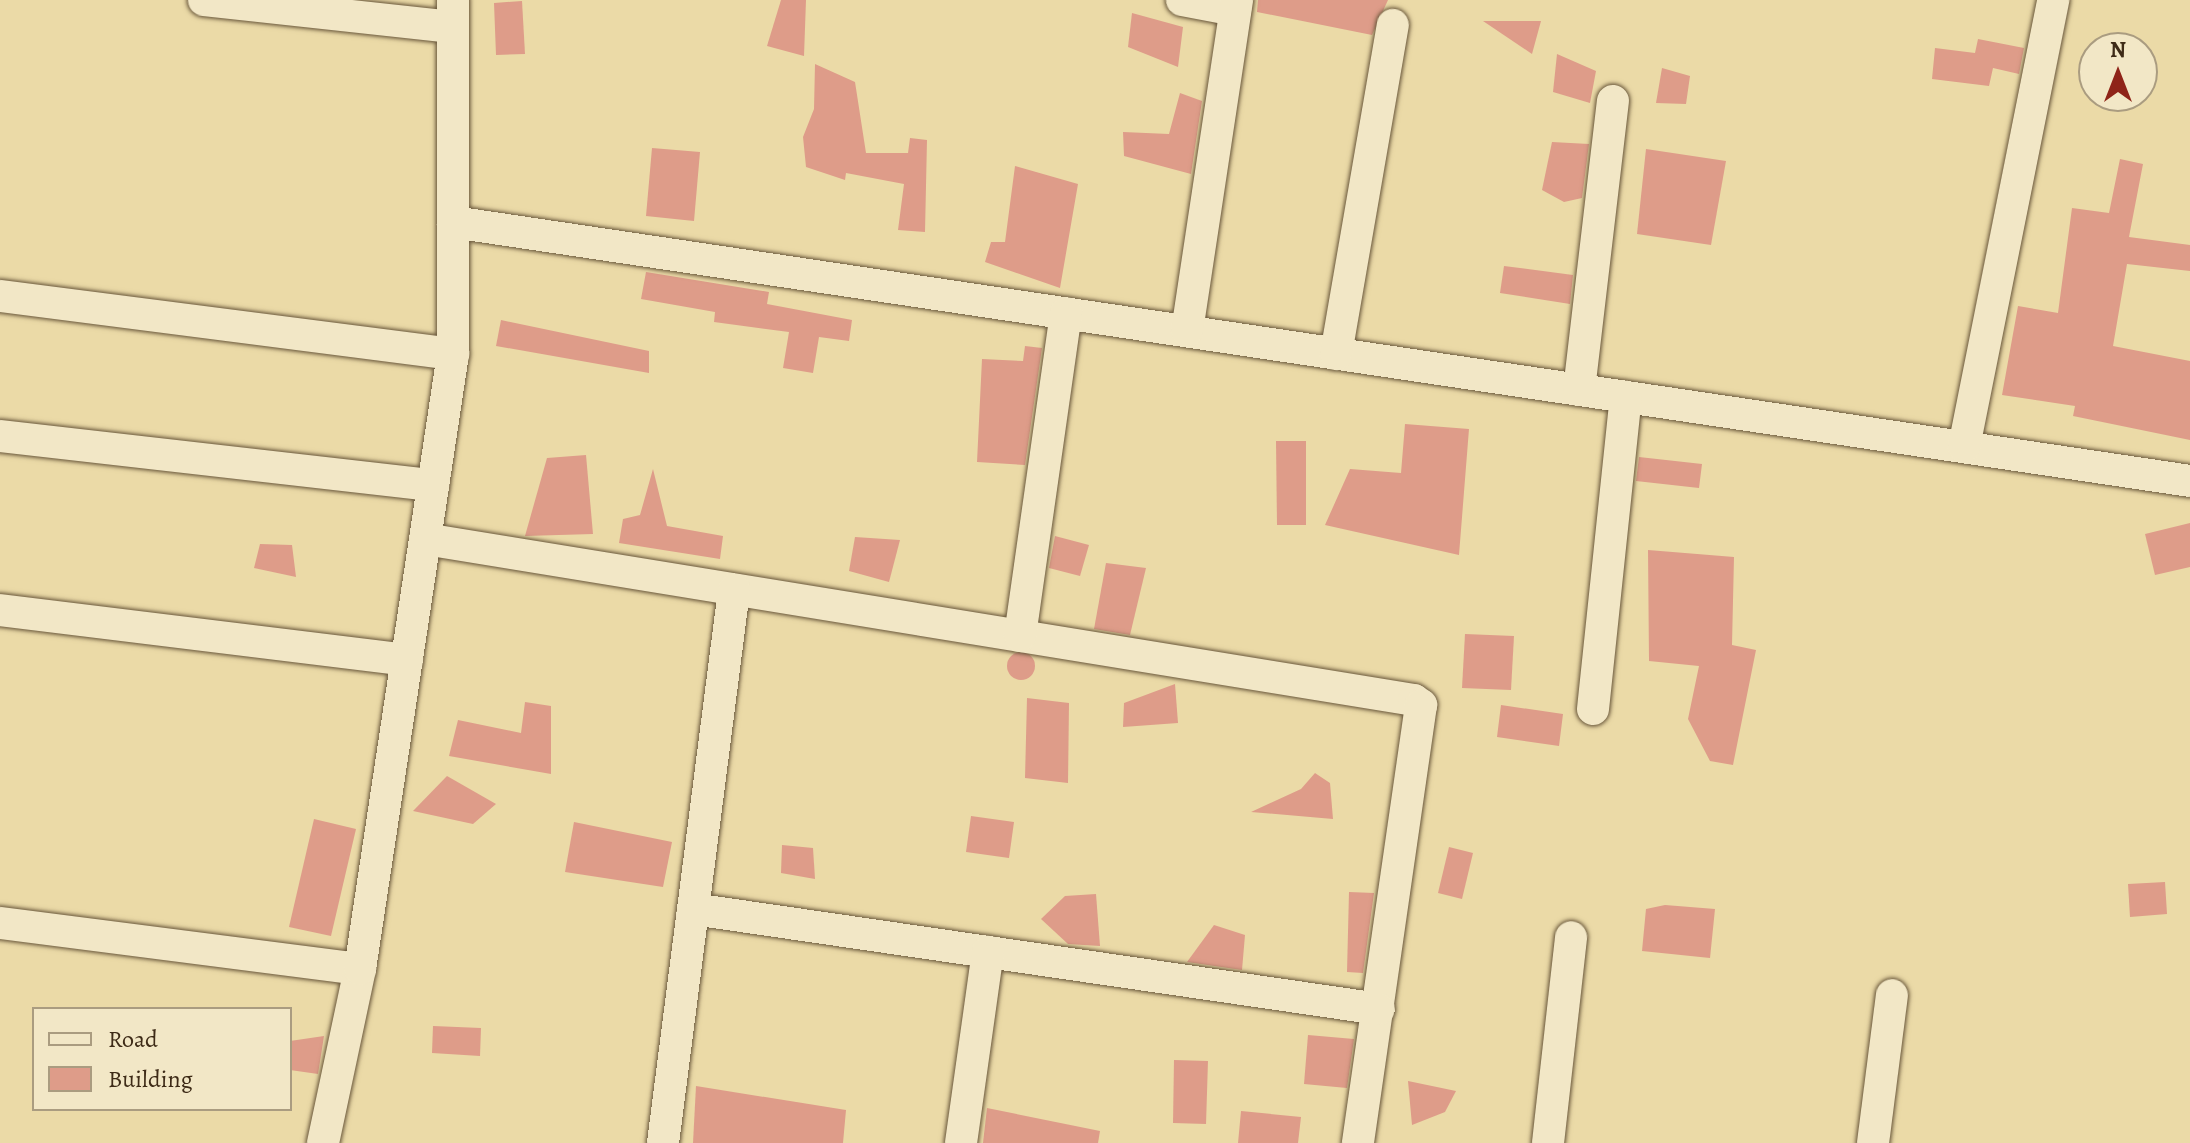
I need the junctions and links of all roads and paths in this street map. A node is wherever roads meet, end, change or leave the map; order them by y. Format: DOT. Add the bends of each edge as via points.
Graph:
graph roads {
  1 [pos="204,0"];
  2 [pos="1182,0"];
  3 [pos="2053,0"];
  4 [pos="1236,5"];
  5 [pos="453,14"];
  6 [pos="1393,25"];
  7 [pos="1613,101"];
  8 [pos="453,222"];
  9 [pos="0,296"];
  10 [pos="1066,313"];
  11 [pos="1187,331"];
  12 [pos="453,354"];
  13 [pos="1336,354"];
  14 [pos="1579,390"];
  15 [pos="1626,397"];
  16 [pos="0,436"];
  17 [pos="1964,447"];
  18 [pos="2190,481"];
  19 [pos="433,485"];
  20 [pos="425,539"];
  21 [pos="734,590"];
  22 [pos="0,610"];
  23 [pos="1020,636"];
  24 [pos="407,660"];
  25 [pos="1593,709"];
  26 [pos="693,909"];
  27 [pos="0,923"];
  28 [pos="1571,937"];
  29 [pos="988,952"];
  30 [pos="360,969"];
  31 [pos="1892,995"];
  32 [pos="1379,1009"];
  33 [pos="323,1143"];
  34 [pos="663,1143"];
  35 [pos="961,1143"];
  36 [pos="1358,1143"];
  37 [pos="1548,1143"];
  38 [pos="1873,1143"];
  1 -- 5 [label="street"];
  2 -- 4 [label="street"];
  3 -- 17 [label="street"];
  4 -- 11 [label="street"];
  5 -- 8 [label="street"];
  6 -- 13 [label="street"];
  7 -- 14 [label="street"];
  8 -- 10 [label="street"];
  8 -- 12 [label="street"];
  9 -- 12 [label="street"];
  10 -- 11 [label="street"];
  10 -- 23 [label="street"];
  11 -- 13 [label="street"];
  12 -- 19 [label="street"];
  13 -- 14 [label="street"];
  14 -- 15 [label="street"];
  15 -- 17 [label="street"];
  15 -- 25 [label="street"];
  16 -- 19 [label="street"];
  17 -- 18 [label="street"];
  19 -- 20 [label="street"];
  20 -- 21 [label="street"];
  20 -- 24 [label="street"];
  21 -- 23 [label="street"];
  21 -- 26 [label="street"];
  22 -- 24 [label="street"];
  23 -- 32 [label="street" via="1421,705"];
  24 -- 30 [label="street"];
  26 -- 29 [label="street"];
  26 -- 34 [label="street"];
  27 -- 30 [label="street"];
  28 -- 37 [label="street"];
  29 -- 32 [label="street"];
  29 -- 35 [label="street"];
  30 -- 33 [label="street"];
  31 -- 38 [label="street"];
  32 -- 36 [label="street"];
}
